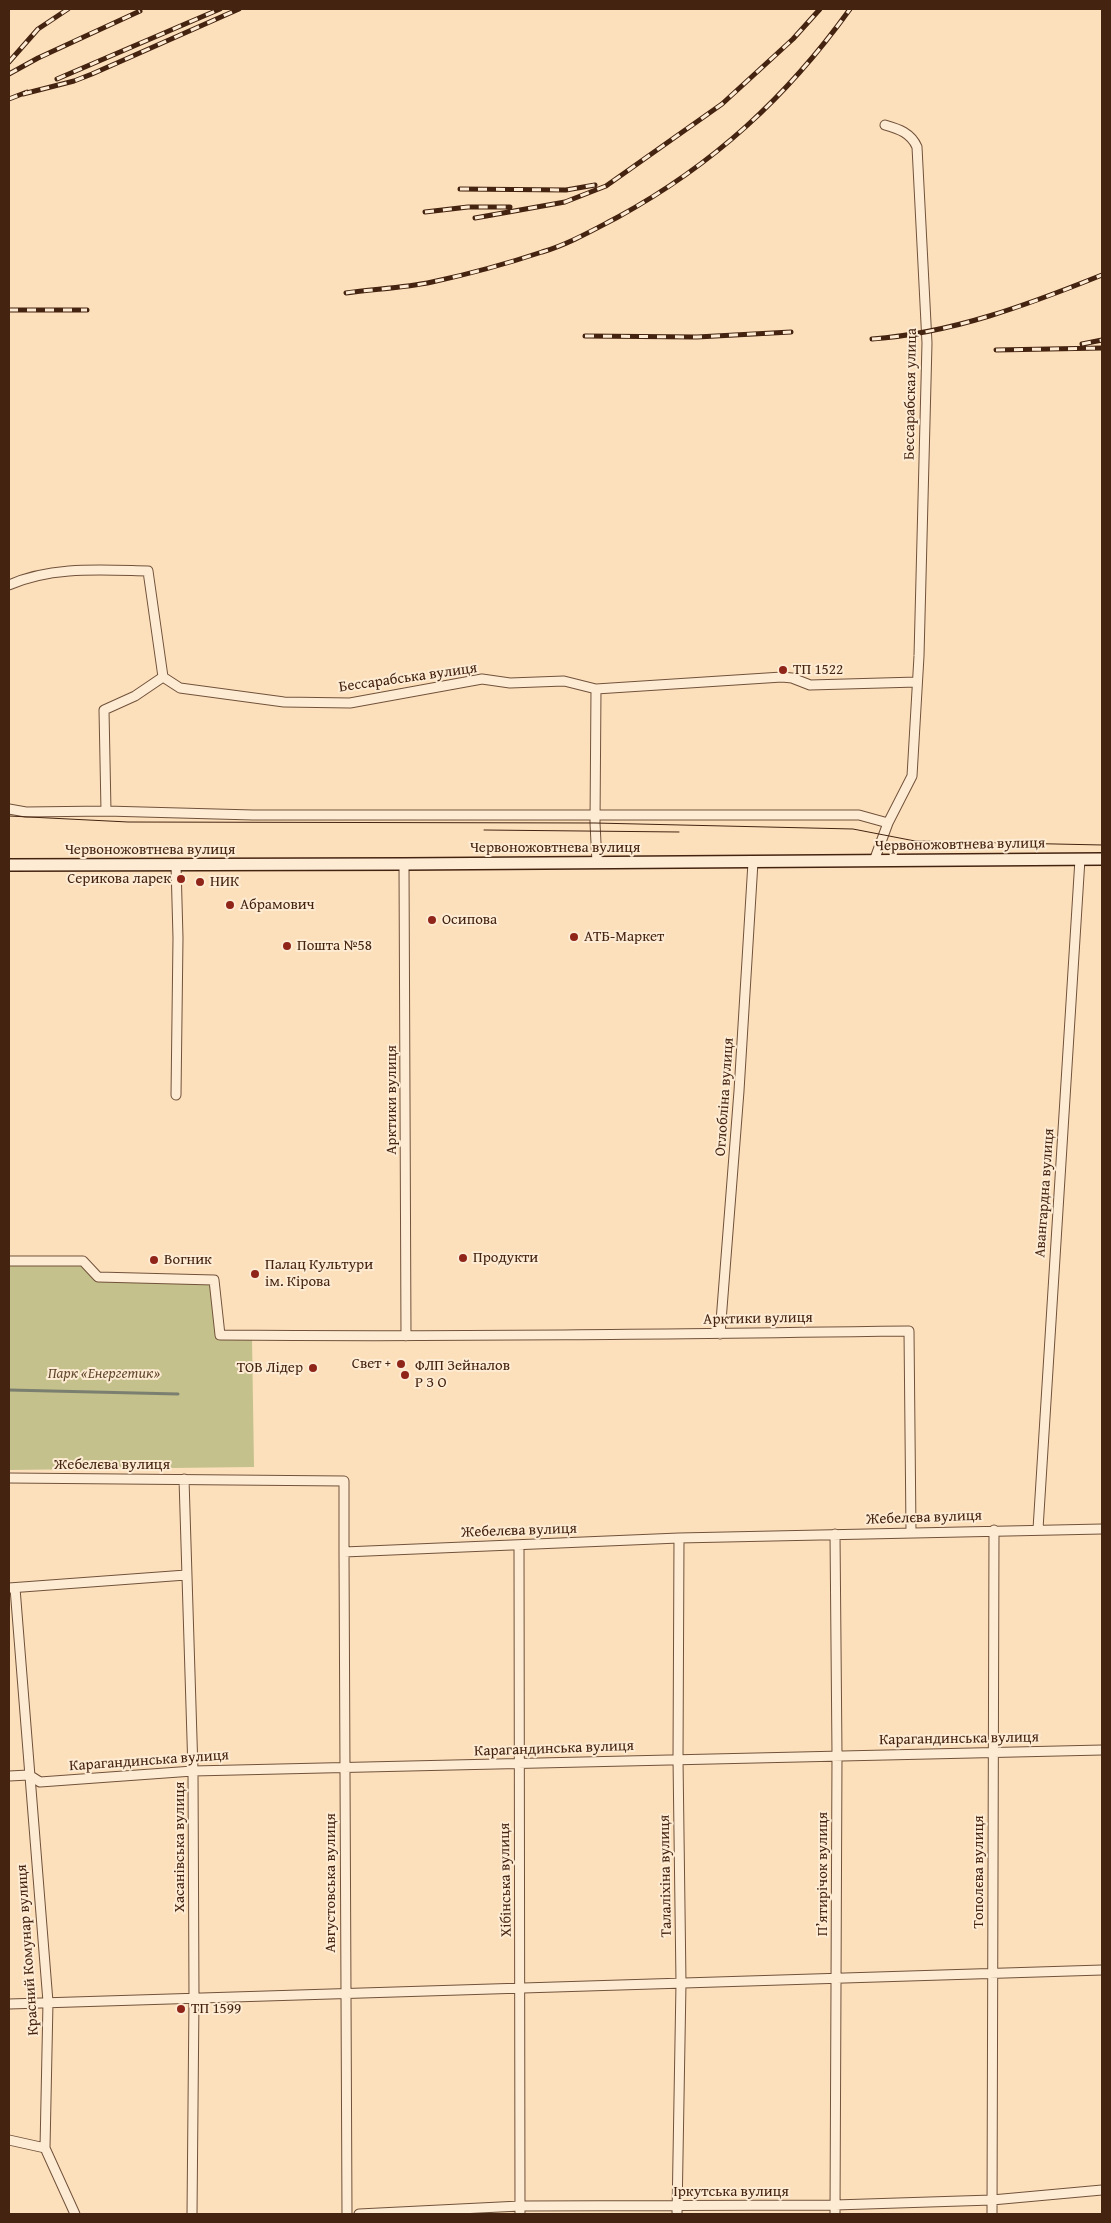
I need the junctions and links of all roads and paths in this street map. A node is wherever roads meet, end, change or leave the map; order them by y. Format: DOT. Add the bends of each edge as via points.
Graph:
graph roads {
  1 [pos="886,125"];
  2 [pos="9,585"];
  3 [pos="164,677"];
  4 [pos="917,682"];
  5 [pos="596,689"];
  6 [pos="9,809"];
  7 [pos="106,811"];
  8 [pos="595,816"];
  9 [pos="888,823"];
  10 [pos="1080,859"];
  11 [pos="1102,859"];
  12 [pos="874,861"];
  13 [pos="597,862"];
  14 [pos="753,862"];
  15 [pos="404,864"];
  16 [pos="9,865"];
  17 [pos="176,865"];
  18 [pos="176,1095"];
  19 [pos="9,1261"];
  20 [pos="720,1334"];
  21 [pos="406,1336"];
  22 [pos="9,1478"];
  23 [pos="184,1479"];
  24 [pos="1038,1529"];
  25 [pos="1102,1529"];
  26 [pos="994,1530"];
  27 [pos="912,1532"];
  28 [pos="835,1534"];
  29 [pos="679,1538"];
  30 [pos="519,1545"];
  31 [pos="344,1552"];
  32 [pos="186,1575"];
  33 [pos="12,1588"];
  34 [pos="1102,1750"];
  35 [pos="994,1752"];
  36 [pos="837,1755"];
  37 [pos="678,1759"];
  38 [pos="518,1765"];
  39 [pos="345,1768"];
  40 [pos="193,1771"];
  41 [pos="29,1775"];
  42 [pos="9,1776"];
  43 [pos="1102,1970"];
  44 [pos="992,1974"];
  45 [pos="836,1978"];
  46 [pos="681,1983"];
  47 [pos="521,1988"];
  48 [pos="345,1993"];
  49 [pos="194,1998"];
  50 [pos="48,2002"];
  51 [pos="9,2004"];
  52 [pos="9,2140"];
  53 [pos="46,2148"];
  54 [pos="1102,2190"];
  55 [pos="992,2200"];
  56 [pos="520,2210"];
  57 [pos="677,2210"];
  58 [pos="835,2210"];
  59 [pos="75,2214"];
  60 [pos="192,2214"];
  61 [pos="347,2214"];
  62 [pos="359,2214"];
  63 [pos="992,2214"];
  1 -- 4 [label="street, Бессарабская улица" via="906,132 914,139 917,157 927,343"];
  2 -- 3 [label="street" via="70,570 148,571"];
  3 -- 5 [label="street, Бессарабська вулиця" via="180,688 284,702 350,703 482,680 510,683 564,681"];
  3 -- 7 [label="street" via="135,696 104,710"];
  4 -- 5 [label="street" via="810,685 782,677"];
  4 -- 9 [label="street, Бессарабская улица" via="912,776"];
  5 -- 8 [label="street"];
  6 -- 7 [label="street" via="26,812"];
  7 -- 8 [label="street" via="262,816"];
  8 -- 9 [label="street" via="859,815"];
  8 -- 13 [label="street"];
  9 -- 12 [label="street, Бессарабская улица"];
  10 -- 11 [label="main road, Червоножовтнева вулиця"];
  10 -- 12 [label="main road, Червоножовтнева вулиця"];
  10 -- 24 [label="street, Авангардна вулиця"];
  12 -- 14 [label="main road, Червоножовтнева вулиця"];
  13 -- 14 [label="main road, Червоножовтнева вулиця"];
  13 -- 15 [label="main road, Червоножовтнева вулиця"];
  14 -- 20 [label="street, Оглобліна вулиця"];
  15 -- 17 [label="main road, Червоножовтнева вулиця"];
  15 -- 21 [label="street, Арктики вулиця"];
  16 -- 17 [label="main road, Червоножовтнева вулиця"];
  17 -- 18 [label="street"];
  19 -- 21 [label="street, Арктики вулиця" via="83,1261 98,1277 214,1280 220,1335"];
  20 -- 21 [label="street, Арктики вулиця"];
  20 -- 27 [label="street, Арктики вулиця" via="908,1331"];
  22 -- 23 [label="street, Жебелєва вулиця"];
  23 -- 31 [label="street, Жебелєва вулиця" via="344,1481"];
  23 -- 32 [label="street, Хасанівська вулиця"];
  24 -- 25 [label="street, Жебелєва вулиця"];
  24 -- 26 [label="street, Жебелєва вулиця"];
  26 -- 27 [label="street, Жебелєва вулиця"];
  26 -- 35 [label="street, Тополєва вулиця"];
  27 -- 28 [label="street, Жебелєва вулиця"];
  28 -- 29 [label="street, Жебелєва вулиця"];
  28 -- 36 [label="street, П’ятирічок вулиця"];
  29 -- 30 [label="street, Жебелєва вулиця"];
  29 -- 37 [label="street, Талаліхіна вулиця"];
  30 -- 31 [label="street, Жебелєва вулиця"];
  30 -- 38 [label="street, Хібінська вулиця"];
  31 -- 39 [label="street, Августовська вулиця"];
  32 -- 33 [label="street"];
  32 -- 40 [label="street, Хасанівська вулиця"];
  33 -- 41 [label="street, Красний Комунар вулиця"];
  34 -- 35 [label="street, Карагандинська вулиця"];
  35 -- 36 [label="street, Карагандинська вулиця"];
  35 -- 44 [label="street, Тополєва вулиця"];
  36 -- 37 [label="street, Карагандинська вулиця"];
  36 -- 45 [label="street, П’ятирічок вулиця"];
  37 -- 38 [label="street, Карагандинська вулиця"];
  37 -- 46 [label="street, Талаліхіна вулиця"];
  38 -- 39 [label="street, Карагандинська вулиця"];
  38 -- 47 [label="street, Хібінська вулиця"];
  39 -- 40 [label="street, Карагандинська вулиця"];
  39 -- 48 [label="street, Августовська вулиця"];
  40 -- 41 [label="street, Карагандинська вулиця" via="40,1782"];
  40 -- 49 [label="street, Хасанівська вулиця"];
  41 -- 42 [label="street, Карагандинська вулиця"];
  41 -- 50 [label="street, Красний Комунар вулиця"];
  43 -- 44 [label="street"];
  44 -- 45 [label="street"];
  44 -- 55 [label="street, Тополєва вулиця"];
  45 -- 46 [label="street"];
  45 -- 58 [label="street, П’ятирічок вулиця"];
  46 -- 47 [label="street"];
  46 -- 57 [label="street, Талаліхіна вулиця"];
  47 -- 48 [label="street"];
  47 -- 56 [label="street, Хібінська вулиця"];
  48 -- 49 [label="street"];
  48 -- 61 [label="street, Августовська вулиця"];
  49 -- 50 [label="street"];
  49 -- 60 [label="street, Хасанівська вулиця"];
  50 -- 51 [label="street"];
  50 -- 53 [label="street, Красний Комунар вулиця"];
  52 -- 53 [label="street"];
  53 -- 59 [label="street, Красний Комунар вулиця"];
  54 -- 55 [label="street, Іркутська вулиця"];
  55 -- 58 [label="street, Іркутська вулиця"];
  55 -- 63 [label="street, Тополєва вулиця"];
  56 -- 57 [label="street, Іркутська вулиця"];
  56 -- 62 [label="street, Іркутська вулиця"];
  57 -- 58 [label="street, Іркутська вулиця"];
}
